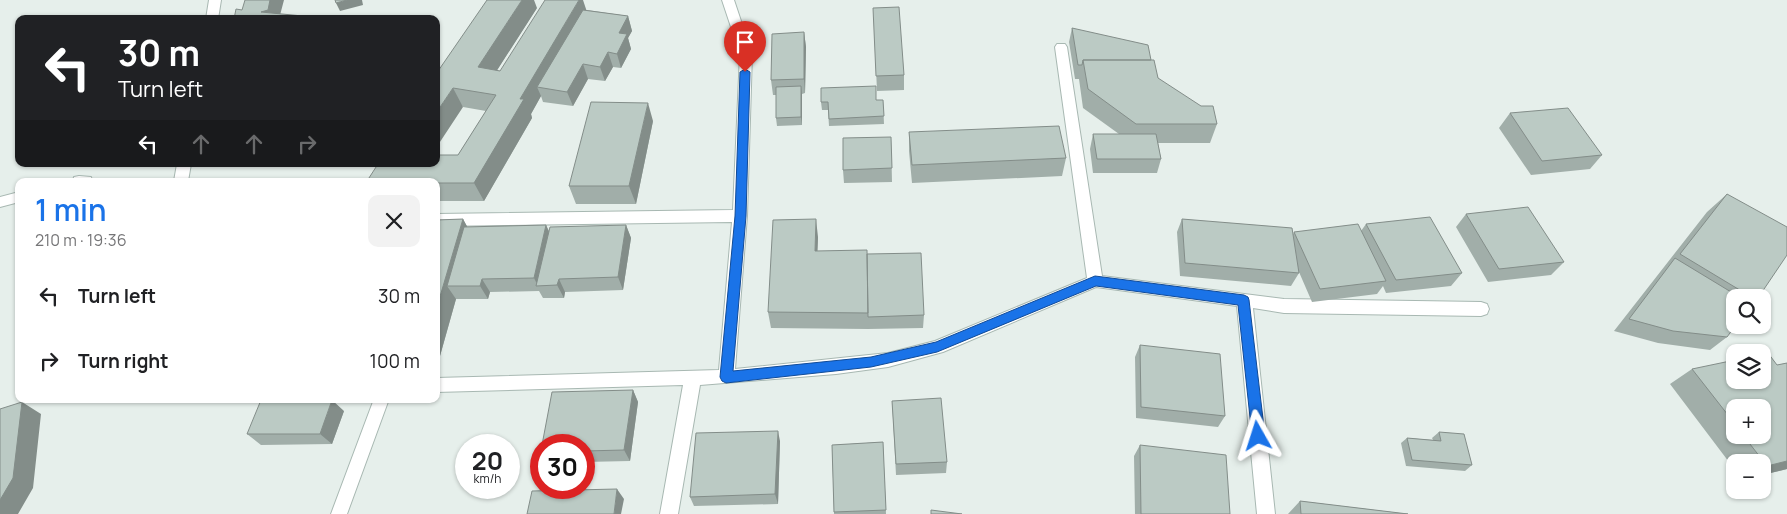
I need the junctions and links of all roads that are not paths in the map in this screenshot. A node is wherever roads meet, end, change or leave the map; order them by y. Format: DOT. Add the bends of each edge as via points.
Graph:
graph roads {
  1 [pos="215,0"];
  2 [pos="728,0"];
  3 [pos="213,15"];
  4 [pos="1061,47"];
  5 [pos="15,198"];
  6 [pos="0,202"];
  7 [pos="740,216"];
  8 [pos="440,220"];
  9 [pos="1095,281"];
  10 [pos="1244,300"];
  11 [pos="1481,309"];
  12 [pos="726,377"];
  13 [pos="693,378"];
  14 [pos="440,385"];
  15 [pos="380,403"];
  16 [pos="669,510"];
  17 [pos="339,514"];
  18 [pos="1266,514"];
  1 -- 3 [label="street"];
  2 -- 7 [label="street" via="746,54"];
  4 -- 9 [label="street"];
  5 -- 6 [label="lane"];
  7 -- 8 [label="street"];
  7 -- 12 [label="street"];
  9 -- 10 [label="street"];
  9 -- 12 [label="street" via="929,349 888,360"];
  10 -- 11 [label="street" via="1284,306"];
  10 -- 18 [label="street"];
  12 -- 13 [label="street"];
  13 -- 14 [label="street"];
  13 -- 16 [label="street"];
  15 -- 17 [label="lane"];
}
